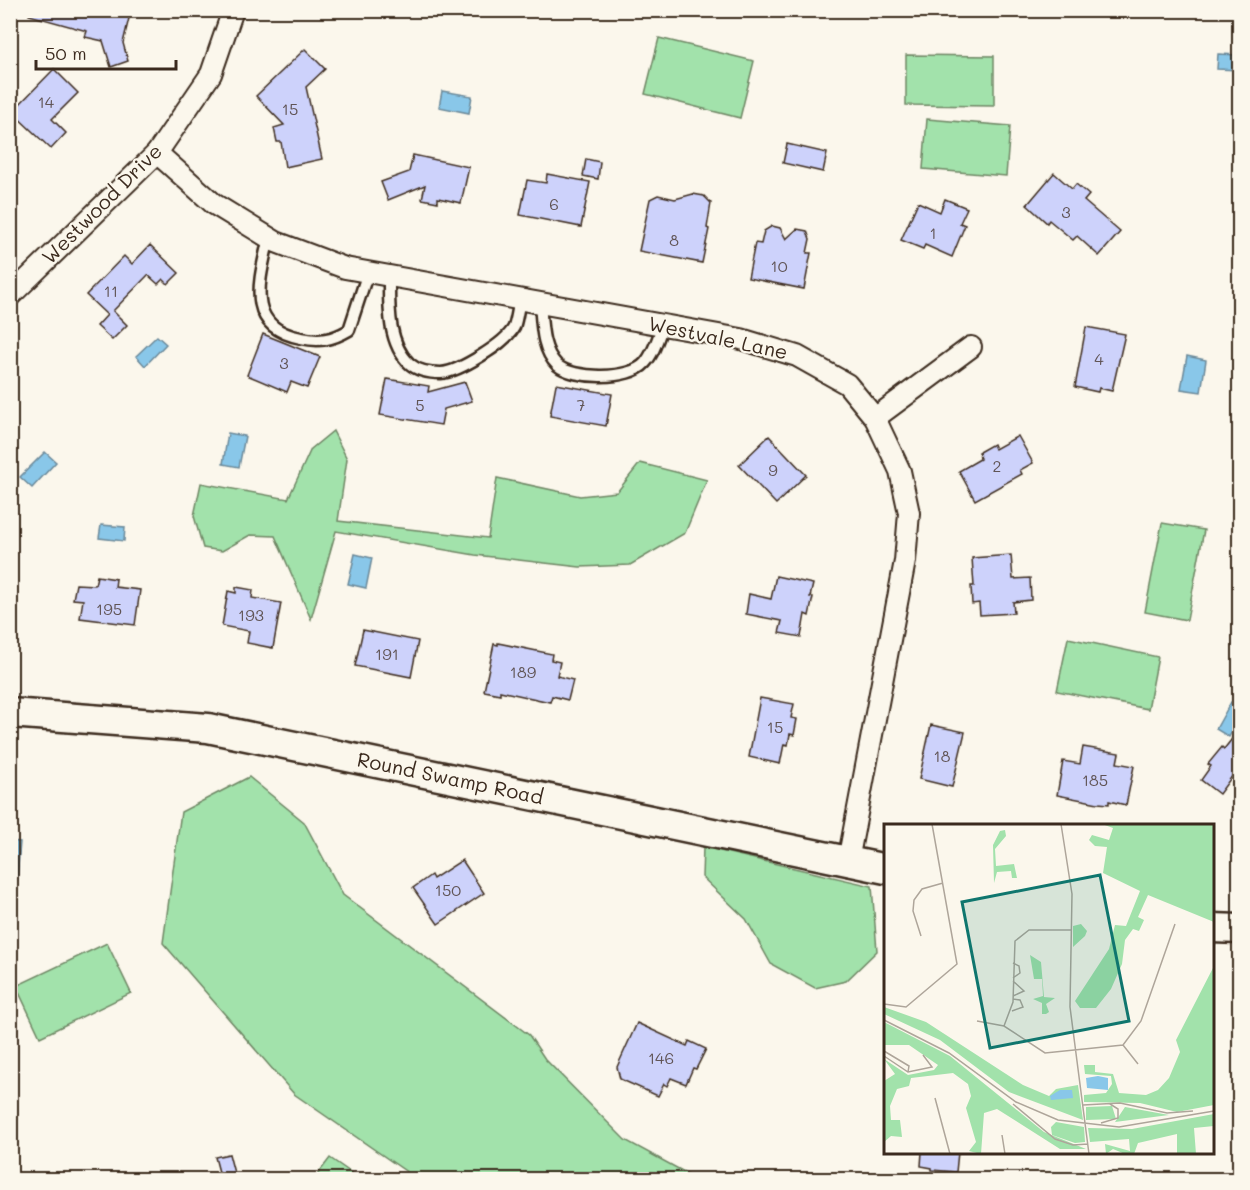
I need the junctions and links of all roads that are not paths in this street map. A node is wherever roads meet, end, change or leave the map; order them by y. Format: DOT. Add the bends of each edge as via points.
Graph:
graph roads {
  1 [pos="233,10"];
  2 [pos="157,153"];
  3 [pos="269,237"];
  4 [pos="368,272"];
  5 [pos="388,276"];
  6 [pos="10,296"];
  7 [pos="520,300"];
  8 [pos="540,303"];
  9 [pos="663,326"];
  10 [pos="970,347"];
  11 [pos="875,418"];
  12 [pos="10,713"];
  13 [pos="848,861"];
  14 [pos="884,869"];
  15 [pos="1214,928"];
  16 [pos="1239,929"];
  1 -- 2 [label="street, Westwood Drive" via="211,74"];
  2 -- 3 [label="street, Westvale Lane" via="214,204"];
  2 -- 6 [label="street, Westwood Drive"];
  3 -- 4 [label="street, Westvale Lane" via="345,268"];
  3 -- 4 [label="lane" via="259,296 262,315 289,336 314,341 334,339 349,330"];
  4 -- 5 [label="street, Westvale Lane"];
  5 -- 7 [label="street, Westvale Lane"];
  5 -- 7 [label="lane" via="390,320 399,347 409,363 420,370 443,373 498,344 513,328"];
  7 -- 8 [label="street, Westvale Lane"];
  8 -- 9 [label="street, Westvale Lane"];
  8 -- 9 [label="lane" via="543,338 556,364 570,373 627,374 644,365"];
  9 -- 11 [label="street, Westvale Lane" via="741,339 797,356 847,384"];
  10 -- 11 [label="street"];
  11 -- 13 [label="street, Westvale Lane" via="900,471 909,513 905,561"];
  12 -- 13 [label="street, Round Swamp Road" via="208,728"];
  13 -- 14 [label="street, Round Swamp Road"];
  15 -- 16 [label="street"];
}
